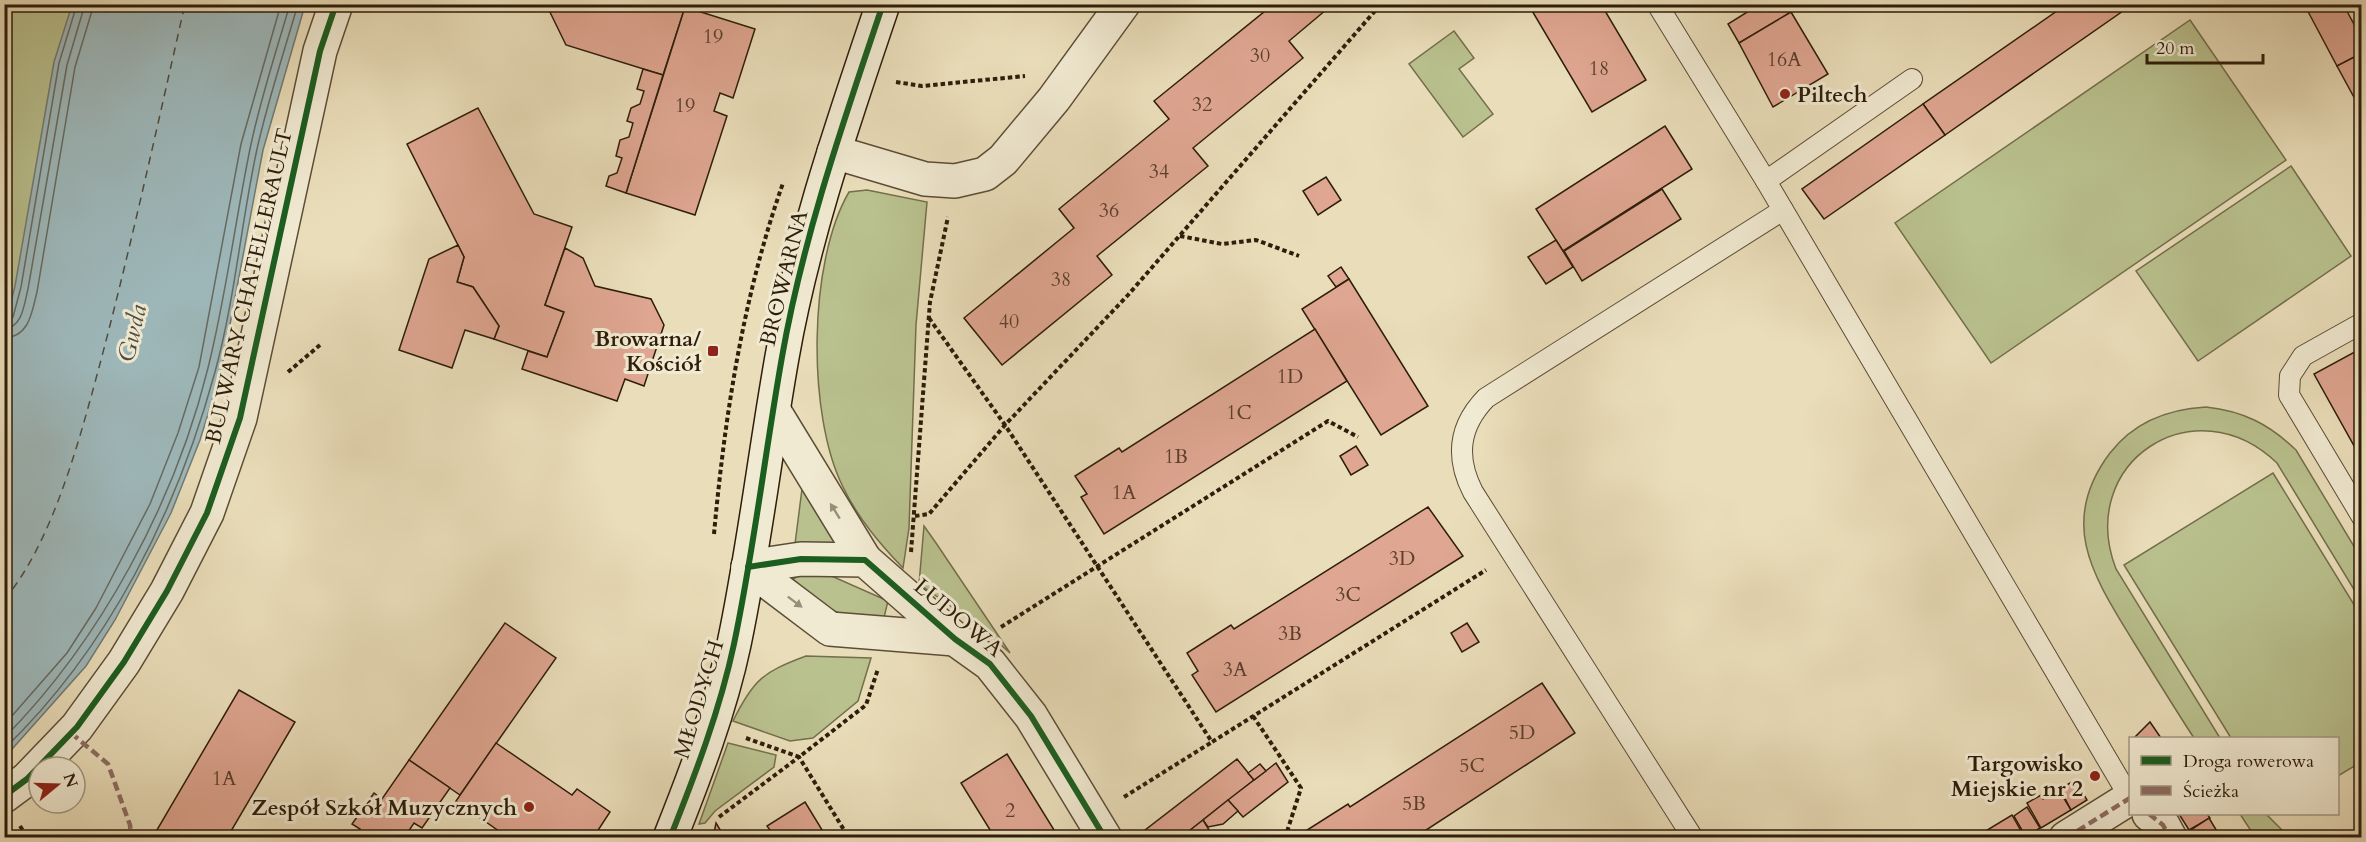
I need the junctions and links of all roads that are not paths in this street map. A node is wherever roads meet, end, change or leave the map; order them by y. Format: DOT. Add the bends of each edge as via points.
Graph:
graph roads {
  1 [pos="336,4"];
  2 [pos="883,4"];
  3 [pos="1123,4"];
  4 [pos="1657,4"];
  5 [pos="1912,79"];
  6 [pos="834,152"];
  7 [pos="1766,181"];
  8 [pos="1783,210"];
  9 [pos="2361,323"];
  10 [pos="774,411"];
  11 [pos="2361,516"];
  12 [pos="866,560"];
  13 [pos="748,567"];
  14 [pos="956,639"];
  15 [pos="4,796"];
  16 [pos="2129,796"];
  17 [pos="2129,799"];
  18 [pos="2151,815"];
  19 [pos="670,837"];
  20 [pos="1106,837"];
  21 [pos="1693,837"];
  22 [pos="2066,837"];
  23 [pos="2170,837"];
  1 -- 15 [label="street, BULWARY CHATELLERAULT" via="320,51 240,418 207,513 167,591 91,709 27,779"];
  2 -- 6 [label="street, BROWARNA"];
  3 -- 6 [label="street" via="1068,80 1003,160 985,174 955,181 925,179"];
  4 -- 7 [label="lane"];
  5 -- 7 [label="lane"];
  6 -- 10 [label="street, BROWARNA" via="801,265"];
  7 -- 8 [label="lane"];
  8 -- 16 [label="lane"];
  8 -- 21 [label="lane" via="1486,398 1466,425 1461,460 1473,492"];
  9 -- 11 [label="lane" via="2303,356 2290,375 2289,394"];
  12 -- 10 [label="street, LUDOWA, one-way"];
  10 -- 13 [label="street, BROWARNA"];
  12 -- 13 [label="street" via="801,559"];
  12 -- 14 [label="street, LUDOWA"];
  13 -- 14 [label="street, LUDOWA, one-way" via="830,629"];
  13 -- 19 [label="street, MŁODYCH" via="733,646 711,726"];
  14 -- 20 [label="street, LUDOWA" via="990,664 1031,716"];
  17 -- 22 [label="street"];
  18 -- 23 [label="street"];
}
